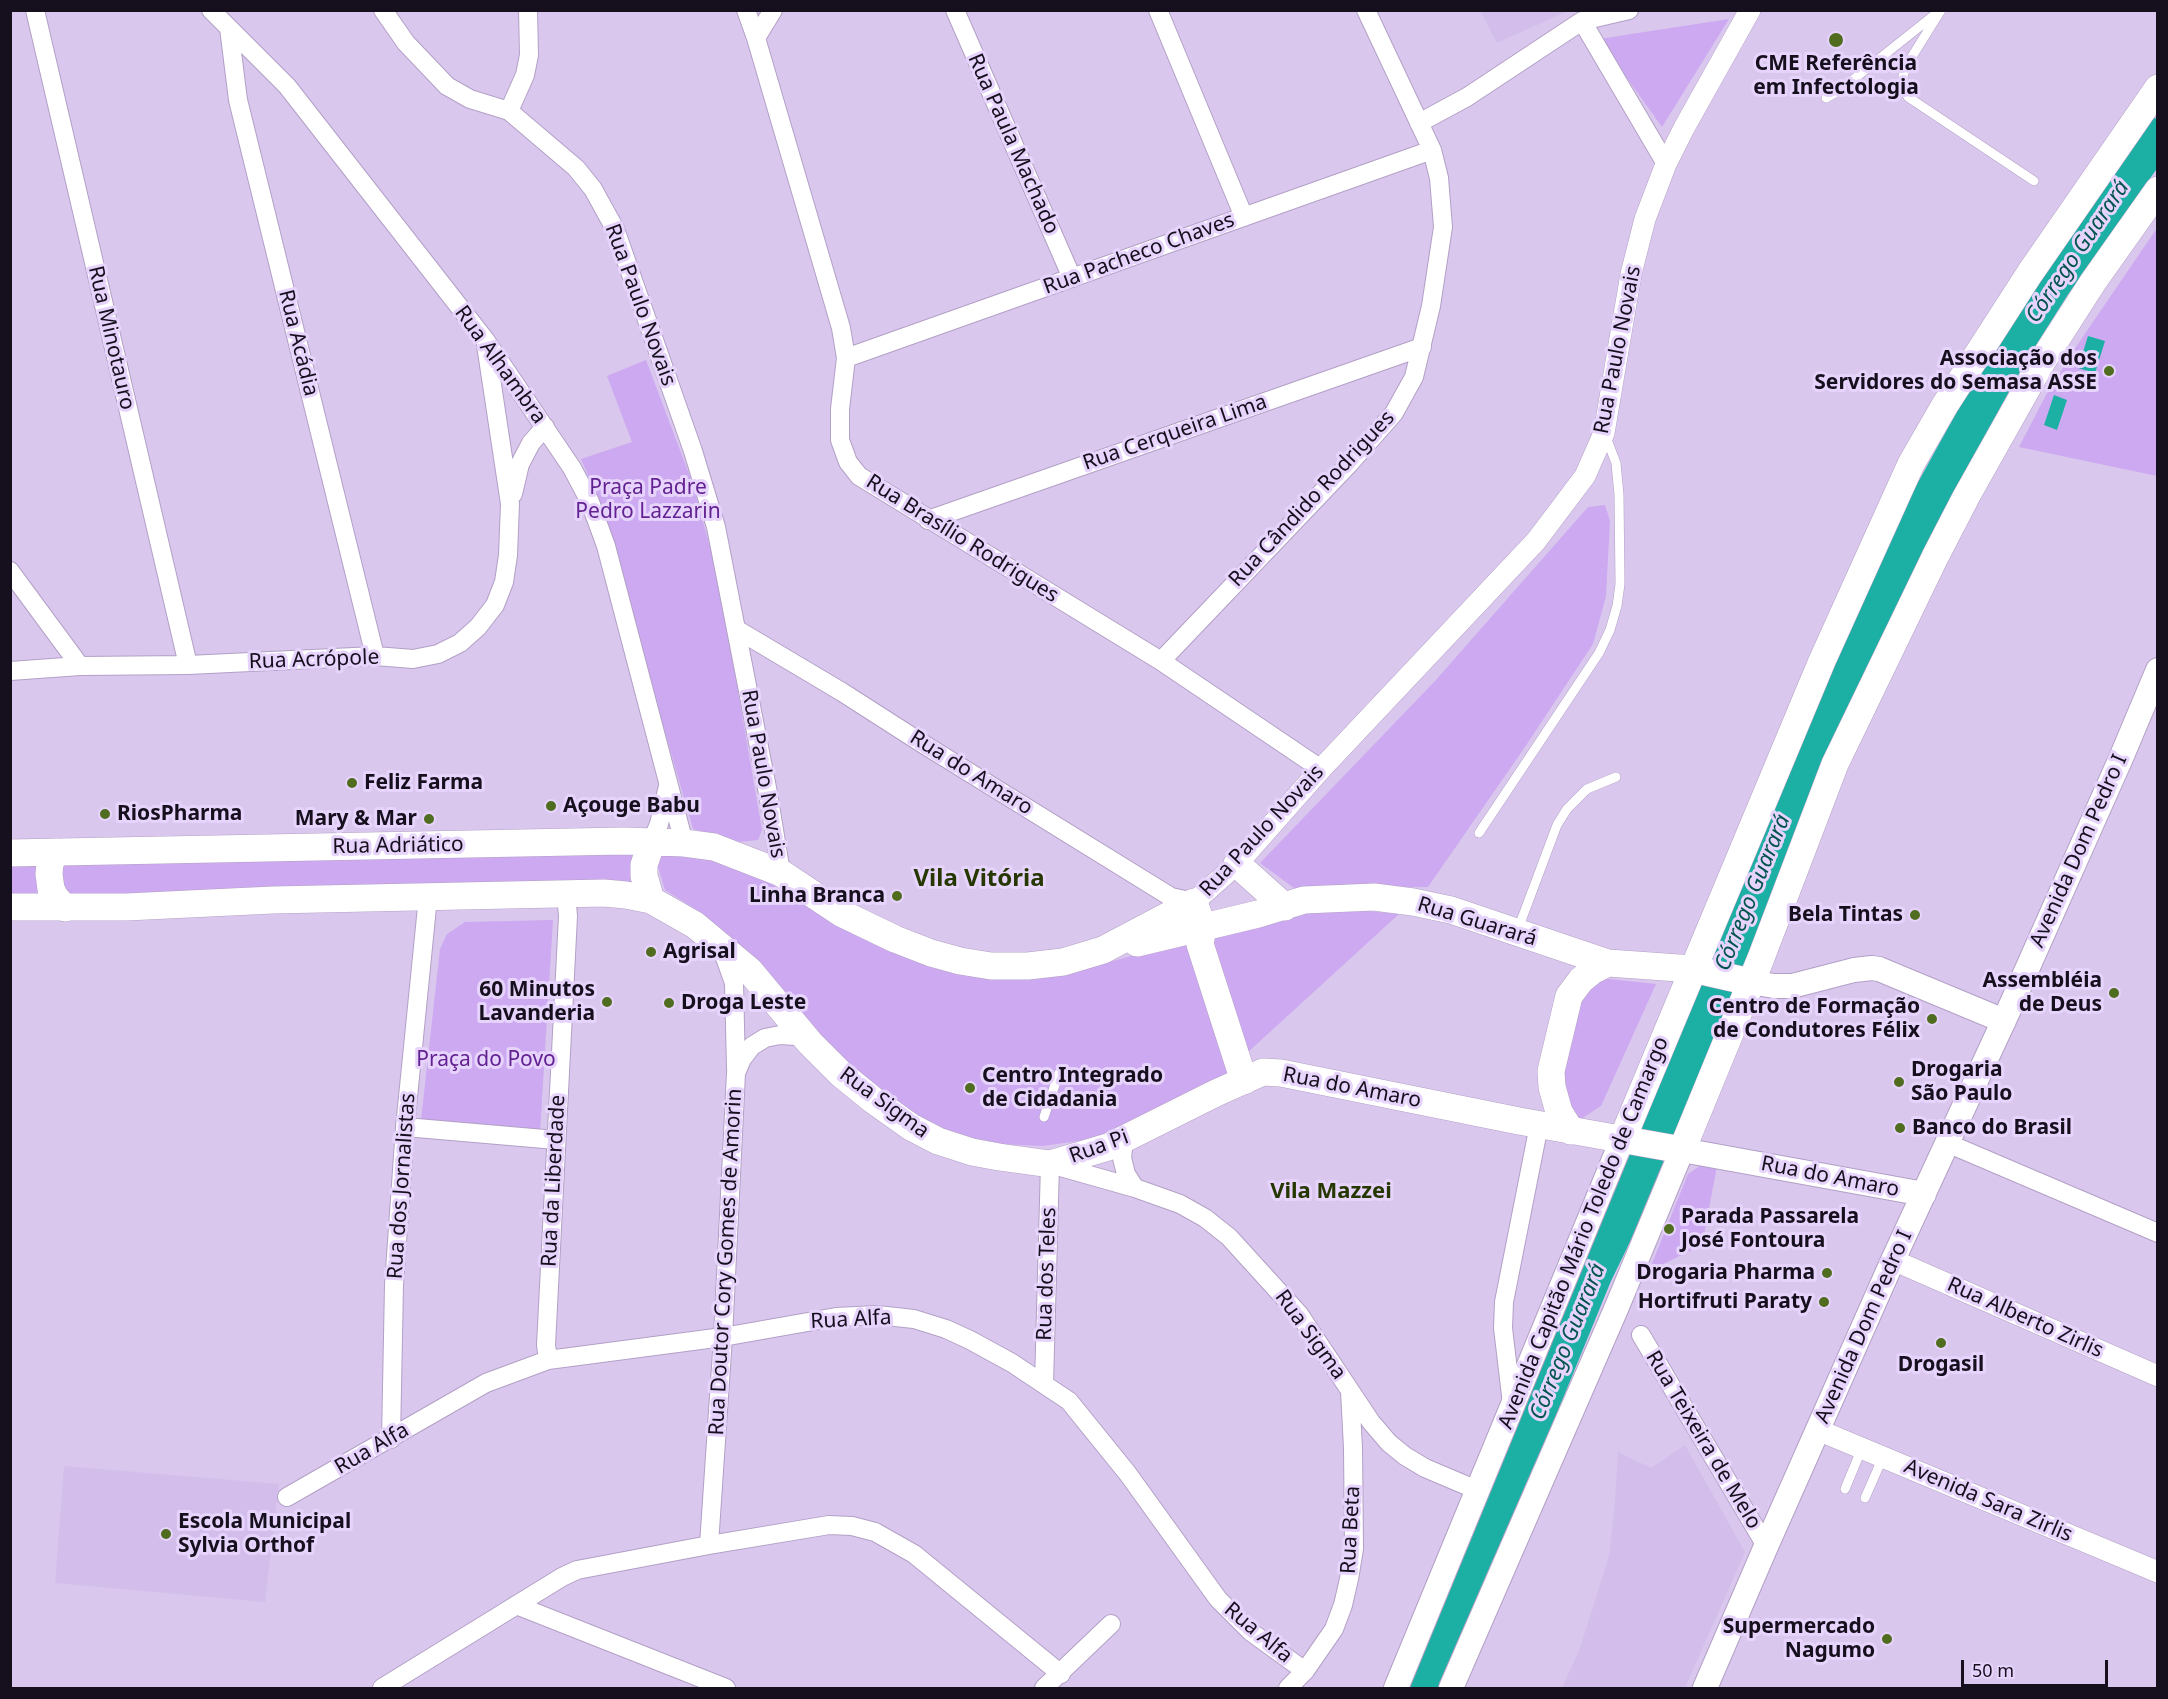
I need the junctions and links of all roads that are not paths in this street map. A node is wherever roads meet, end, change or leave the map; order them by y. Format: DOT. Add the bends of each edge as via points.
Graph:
graph roads {
  1 [pos="35,10"];
  2 [pos="212,10"];
  3 [pos="383,10"];
  4 [pos="528,10"];
  5 [pos="746,10"];
  6 [pos="773,10"];
  7 [pos="955,10"];
  8 [pos="1158,10"];
  9 [pos="1366,10"];
  10 [pos="1629,10"];
  11 [pos="1750,10"];
  12 [pos="1940,10"];
  13 [pos="1582,21"];
  14 [pos="229,28"];
  15 [pos="756,38"];
  16 [pos="2157,88"];
  17 [pos="1826,98"];
  18 [pos="508,111"];
  19 [pos="1419,123"];
  20 [pos="1432,150"];
  21 [pos="1666,164"];
  22 [pos="2034,181"];
  23 [pos="2157,190"];
  24 [pos="1244,217"];
  25 [pos="1072,278"];
  26 [pos="486,341"];
  27 [pos="1422,347"];
  28 [pos="846,358"];
  29 [pos="545,427"];
  30 [pos="1604,433"];
  31 [pos="510,504"];
  32 [pos="928,520"];
  33 [pos="10,571"];
  34 [pos="736,628"];
  35 [pos="375,656"];
  36 [pos="1161,661"];
  37 [pos="188,665"];
  38 [pos="80,666"];
  39 [pos="2157,670"];
  40 [pos="10,671"];
  41 [pos="1321,769"];
  42 [pos="1616,777"];
  43 [pos="668,784"];
  44 [pos="1479,833"];
  45 [pos="652,841"];
  46 [pos="684,843"];
  47 [pos="56,852"];
  48 [pos="10,853"];
  49 [pos="1237,864"];
  50 [pos="781,873"];
  51 [pos="566,894"];
  52 [pos="428,897"];
  53 [pos="651,900"];
  54 [pos="1194,902"];
  55 [pos="10,907"];
  56 [pos="1285,907"];
  57 [pos="65,908"];
  58 [pos="1203,928"];
  59 [pos="1516,934"];
  60 [pos="718,942"];
  61 [pos="1097,951"];
  62 [pos="1608,963"];
  63 [pos="1722,975"];
  64 [pos="2004,1021"];
  65 [pos="810,1043"];
  66 [pos="736,1073"];
  67 [pos="1059,1073"];
  68 [pos="1244,1081"];
  69 [pos="1044,1117"];
  70 [pos="1539,1125"];
  71 [pos="405,1127"];
  72 [pos="1571,1131"];
  73 [pos="556,1140"];
  74 [pos="1124,1140"];
  75 [pos="1947,1143"];
  76 [pos="1652,1145"];
  77 [pos="1050,1164"];
  78 [pos="1135,1188"];
  79 [pos="1924,1194"];
  80 [pos="2157,1233"];
  81 [pos="1893,1260"];
  82 [pos="1641,1335"];
  83 [pos="723,1336"];
  84 [pos="548,1360"];
  85 [pos="2157,1376"];
  86 [pos="1044,1383"];
  87 [pos="1350,1389"];
  88 [pos="1513,1406"];
  89 [pos="1818,1430"];
  90 [pos="391,1439"];
  91 [pos="1862,1448"];
  92 [pos="1883,1457"];
  93 [pos="1845,1489"];
  94 [pos="1477,1490"];
  95 [pos="287,1497"];
  96 [pos="1865,1498"];
  97 [pos="709,1545"];
  98 [pos="1766,1546"];
  99 [pos="2157,1572"];
  100 [pos="516,1605"];
  101 [pos="1111,1624"];
  102 [pos="1305,1671"];
  103 [pos="1061,1674"];
  104 [pos="1706,1688"];
  105 [pos="382,1689"];
  106 [pos="726,1689"];
  107 [pos="1044,1689"];
  108 [pos="1288,1689"];
  109 [pos="1396,1689"];
  110 [pos="1451,1689"];
  1 -- 37 [label="street, Rua Minotauro"];
  2 -- 14 [label="street, Rua Alhambra"];
  3 -- 18 [label="street" via="405,43 447,86 470,99"];
  4 -- 18 [label="street" via="529,55 525,75"];
  5 -- 15 [label="street, Rua Brasílio Rodrigues"];
  6 -- 15 [label="street"];
  7 -- 25 [label="street, Rua Paula Machado"];
  8 -- 24 [label="street"];
  9 -- 19 [label="street, Rua Cândido Rodrigues"];
  10 -- 13 [label="street"];
  11 -- 21 [label="street, Rua Paulo Novais"];
  12 -- 17 [label="lane"];
  12 -- 22 [label="lane" via="1903,76 1908,97"];
  13 -- 19 [label="street" via="1467,97"];
  13 -- 21 [label="street"];
  14 -- 26 [label="street, Rua Alhambra" via="287,86"];
  14 -- 35 [label="street, Rua Acádia" via="238,100"];
  15 -- 28 [label="street, Rua Brasílio Rodrigues"];
  16 -- 63 [label="main road, Avenida Capitão Mário Toledo de Camargo" via="2030,273 1911,464 1822,661"];
  18 -- 34 [label="street, Rua Paulo Novais" via="576,168 593,189 615,229 693,451 716,527"];
  19 -- 20 [label="street, Rua Cândido Rodrigues"];
  20 -- 24 [label="street, Rua Pacheco Chaves"];
  20 -- 27 [label="street, Rua Cândido Rodrigues" via="1443,227"];
  21 -- 30 [label="street, Rua Paulo Novais" via="1645,219 1631,274"];
  23 -- 63 [label="main road, Avenida Capitão Mário Toledo de Camargo" via="2043,360 1940,547 1835,764"];
  24 -- 25 [label="street, Rua Pacheco Chaves"];
  25 -- 28 [label="street, Rua Pacheco Chaves"];
  26 -- 29 [label="street, Rua Alhambra"];
  26 -- 31 [label="street, Rua Acrópole"];
  27 -- 32 [label="street, Rua Cerqueira Lima"];
  27 -- 36 [label="street, Rua Cândido Rodrigues" via="1414,377 1394,413"];
  28 -- 32 [label="street, Rua Brasílio Rodrigues" via="840,440 848,462 859,476"];
  29 -- 31 [label="street, Rua Acrópole" via="520,464"];
  29 -- 43 [label="street, Rua Alhambra" via="590,502 606,546"];
  30 -- 41 [label="street, Rua Paulo Novais" via="1585,476 1536,541"];
  30 -- 44 [label="lane" via="1616,464 1618,495 1620,584 1610,630"];
  31 -- 35 [label="street, Rua Acrópole" via="504,582 495,605 478,627 460,643 438,654 413,659"];
  32 -- 36 [label="street, Rua Brasílio Rodrigues"];
  33 -- 38 [label="street"];
  34 -- 50 [label="street, Rua Paulo Novais"];
  34 -- 54 [label="street, Rua do Amaro" via="1171,897"];
  35 -- 37 [label="street, Rua Acrópole"];
  36 -- 41 [label="street, Rua Brasílio Rodrigues"];
  37 -- 38 [label="street, Rua Acrópole"];
  38 -- 40 [label="street, Rua Acrópole"];
  39 -- 64 [label="main road, Avenida Dom Pedro I"];
  41 -- 49 [label="street, Rua Paulo Novais"];
  42 -- 59 [label="lane" via="1587,789 1567,808"];
  43 -- 45 [label="street, Rua Alhambra"];
  43 -- 46 [label="street, Rua Alhambra"];
  45 -- 46 [label="main road, Rua Adriático"];
  45 -- 47 [label="main road, Rua Adriático"];
  45 -- 53 [label="main road" via="644,865"];
  46 -- 50 [label="main road, Rua Adriático" via="714,848"];
  47 -- 48 [label="main road, Rua Adriático"];
  47 -- 57 [label="main road" via="50,863 51,889"];
  49 -- 54 [label="street, Rua Paulo Novais"];
  49 -- 56 [label="main road"];
  50 -- 61 [label="main road, Rua Paulo Novais" via="868,928 960,961 1028,966 1063,962"];
  51 -- 52 [label="main road"];
  51 -- 53 [label="main road" via="626,895"];
  51 -- 73 [label="street, Rua da Liberdade"];
  52 -- 57 [label="main road"];
  52 -- 71 [label="street, Rua dos Jornalistas"];
  53 -- 60 [label="main road"];
  54 -- 58 [label="main road"];
  54 -- 61 [label="main road, Rua Paulo Novais"];
  55 -- 57 [label="main road"];
  56 -- 58 [label="main road, Rua Guarará"];
  56 -- 59 [label="main road, Rua Guarará" via="1304,900 1392,899 1451,910"];
  58 -- 61 [label="main road, Rua Guarará"];
  58 -- 68 [label="main road" via="1200,944"];
  59 -- 62 [label="main road, Rua Guarará"];
  60 -- 65 [label="main road, Rua Sigma" via="749,970"];
  60 -- 66 [label="street" via="734,984"];
  62 -- 63 [label="main road, Rua Guarará"];
  62 -- 72 [label="main road" via="1581,980 1569,996 1551,1071 1559,1112"];
  63 -- 64 [label="main road" via="1774,987 1872,968"];
  63 -- 76 [label="main road, Avenida Capitão Mário Toledo de Camargo"];
  63 -- 76 [label="main road, Avenida Capitão Mário Toledo de Camargo"];
  64 -- 75 [label="main road, Avenida Dom Pedro I"];
  65 -- 66 [label="street, Rua Doutor Cory Gomes de Amorin" via="796,1036 765,1038 742,1059"];
  65 -- 77 [label="main road, Rua Sigma" via="873,1100 938,1141 972,1152"];
  66 -- 83 [label="street, Rua Doutor Cory Gomes de Amorin"];
  67 -- 69 [label="lane"];
  68 -- 70 [label="main road, Rua do Amaro" via="1263,1072 1281,1073"];
  68 -- 74 [label="main road, Rua Pi"];
  70 -- 72 [label="main road, Rua do Amaro"];
  70 -- 88 [label="street" via="1504,1302 1503,1328"];
  71 -- 73 [label="street"];
  71 -- 90 [label="street, Rua dos Jornalistas" via="394,1285"];
  72 -- 76 [label="main road, Rua do Amaro"];
  73 -- 84 [label="street, Rua da Liberdade"];
  74 -- 77 [label="main road, Rua Pi"];
  74 -- 78 [label="street" via="1122,1158"];
  75 -- 79 [label="main road, Avenida Dom Pedro I"];
  75 -- 80 [label="street"];
  76 -- 79 [label="main road, Rua do Amaro"];
  76 -- 88 [label="main road, Avenida Capitão Mário Toledo de Camargo"];
  76 -- 110 [label="main road, Avenida Capitão Mário Toledo de Camargo" via="1616,1309"];
  77 -- 78 [label="street, Rua Sigma"];
  77 -- 86 [label="street, Rua dos Teles"];
  78 -- 87 [label="street, Rua Sigma" via="1180,1204 1229,1237 1299,1314"];
  79 -- 81 [label="main road, Avenida Dom Pedro I"];
  81 -- 85 [label="street, Rua Alberto Zirlis"];
  81 -- 89 [label="main road, Avenida Dom Pedro I"];
  82 -- 98 [label="street, Rua Teixeira de Melo"];
  83 -- 84 [label="street, Rua Alfa"];
  83 -- 86 [label="street, Rua Alfa" via="836,1317 877,1315 914,1319 970,1340"];
  83 -- 97 [label="street, Rua Doutor Cory Gomes de Amorin"];
  84 -- 90 [label="street, Rua Alfa" via="486,1383"];
  86 -- 102 [label="street, Rua Alfa" via="1069,1401 1098,1435 1232,1615"];
  87 -- 94 [label="street, Rua Sigma" via="1371,1422 1405,1456"];
  87 -- 102 [label="street, Rua Beta" via="1354,1549 1334,1629"];
  88 -- 94 [label="main road, Avenida Capitão Mário Toledo de Camargo"];
  89 -- 91 [label="street, Avenida Sara Zirlis"];
  89 -- 98 [label="main road, Avenida Dom Pedro I"];
  90 -- 95 [label="street, Rua Alfa"];
  91 -- 92 [label="street, Avenida Sara Zirlis"];
  91 -- 93 [label="lane"];
  92 -- 96 [label="lane"];
  92 -- 99 [label="street, Avenida Sara Zirlis"];
  94 -- 109 [label="main road, Avenida Capitão Mário Toledo de Camargo"];
  97 -- 100 [label="street" via="577,1570"];
  97 -- 103 [label="street" via="829,1526 875,1532 915,1554"];
  98 -- 104 [label="main road, Avenida Dom Pedro I"];
  100 -- 105 [label="street"];
  100 -- 106 [label="street"];
  101 -- 103 [label="street"];
  102 -- 108 [label="street, Rua Beta"];
  103 -- 107 [label="street"];
}
